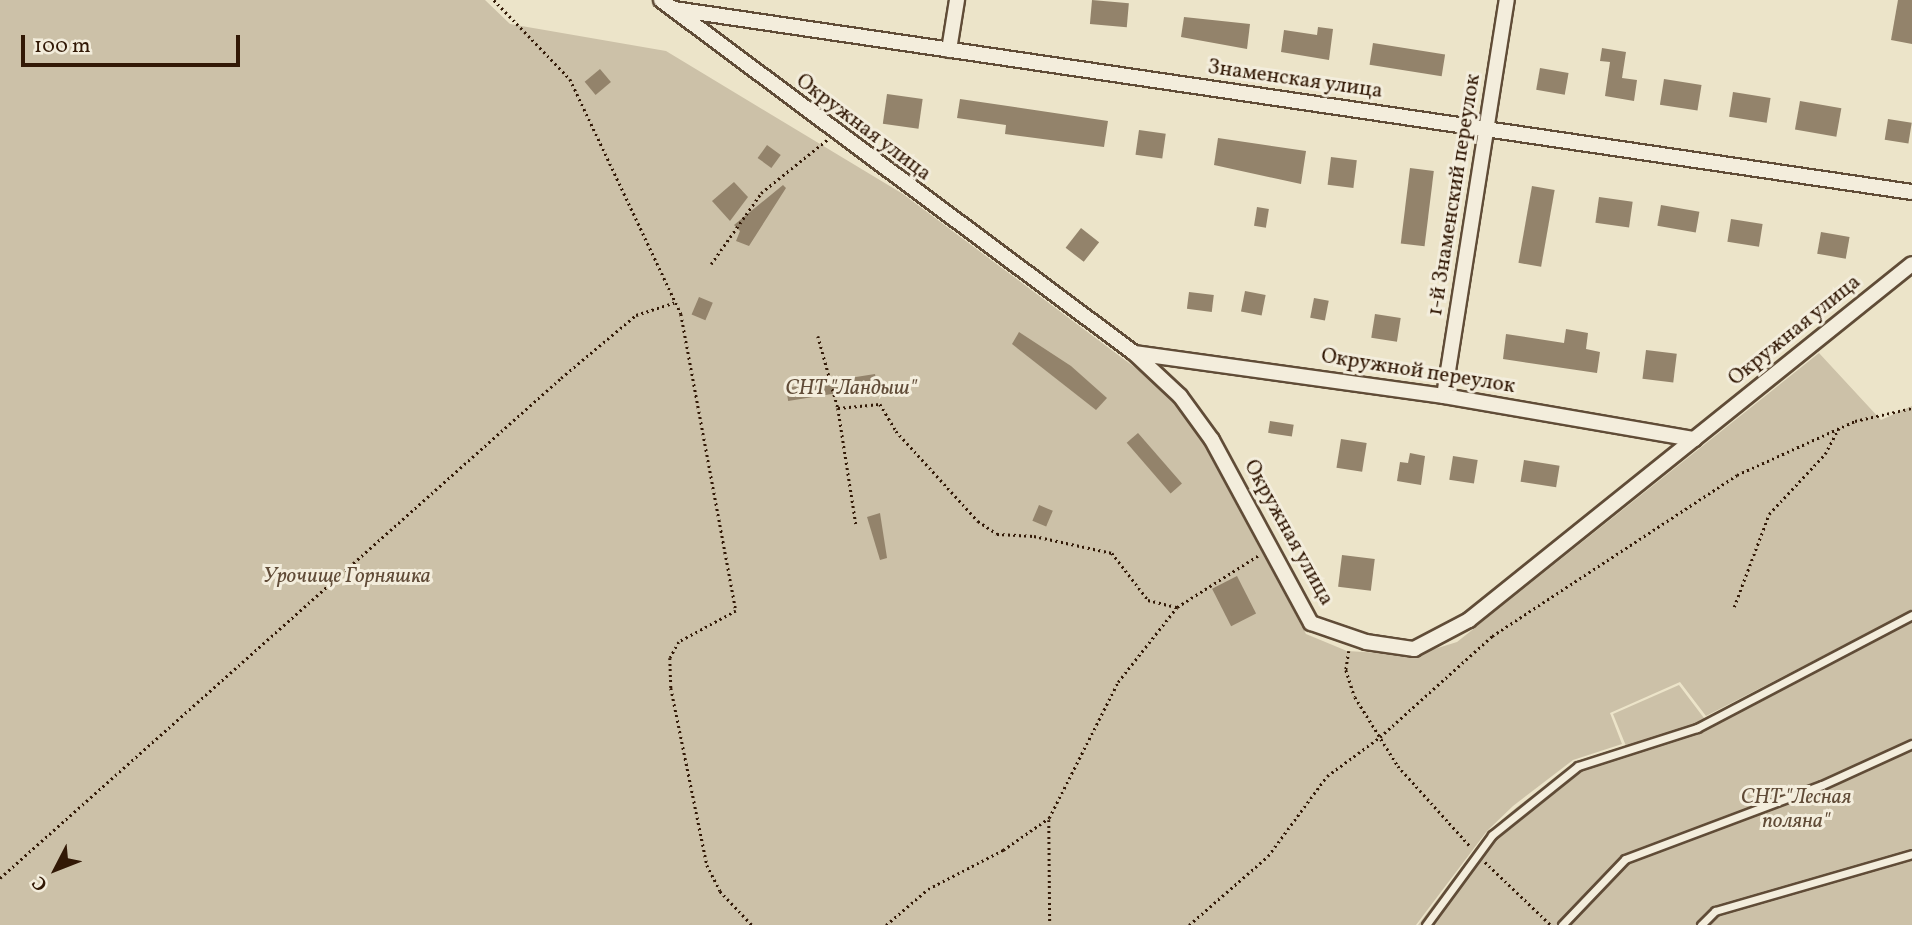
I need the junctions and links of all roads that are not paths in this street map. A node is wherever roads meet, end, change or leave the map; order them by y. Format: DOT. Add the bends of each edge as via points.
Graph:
graph roads {
  1 [pos="957,0"];
  2 [pos="1507,0"];
  3 [pos="667,5"];
  4 [pos="949,50"];
  5 [pos="1487,129"];
  6 [pos="1912,192"];
  7 [pos="1912,264"];
  8 [pos="1134,354"];
  9 [pos="1444,396"];
  10 [pos="1694,439"];
  11 [pos="1912,615"];
  12 [pos="1912,744"];
  13 [pos="1912,854"];
  14 [pos="1426,925"];
  15 [pos="1562,925"];
  16 [pos="1701,925"];
  1 -- 4 [label="street"];
  2 -- 5 [label="street, 1-й Знаменский переулок"];
  3 -- 4 [label="street, Знаменская улица"];
  3 -- 8 [label="street, Окружная улица"];
  4 -- 5 [label="street, Знаменская улица"];
  5 -- 6 [label="street, Знаменская улица"];
  5 -- 9 [label="street, 1-й Знаменский переулок"];
  7 -- 10 [label="street, Окружная улица"];
  8 -- 9 [label="street, Окружной переулок"];
  8 -- 10 [label="street, Окружная улица" via="1180,396 1212,440 1311,623 1350,637 1414,649 1469,620"];
  9 -- 10 [label="street, Окружной переулок"];
  11 -- 14 [label="lane" via="1697,728 1578,766 1520,810 1478,855"];
  12 -- 15 [label="lane" via="1822,785 1625,859"];
  13 -- 16 [label="lane" via="1714,911"];
}
